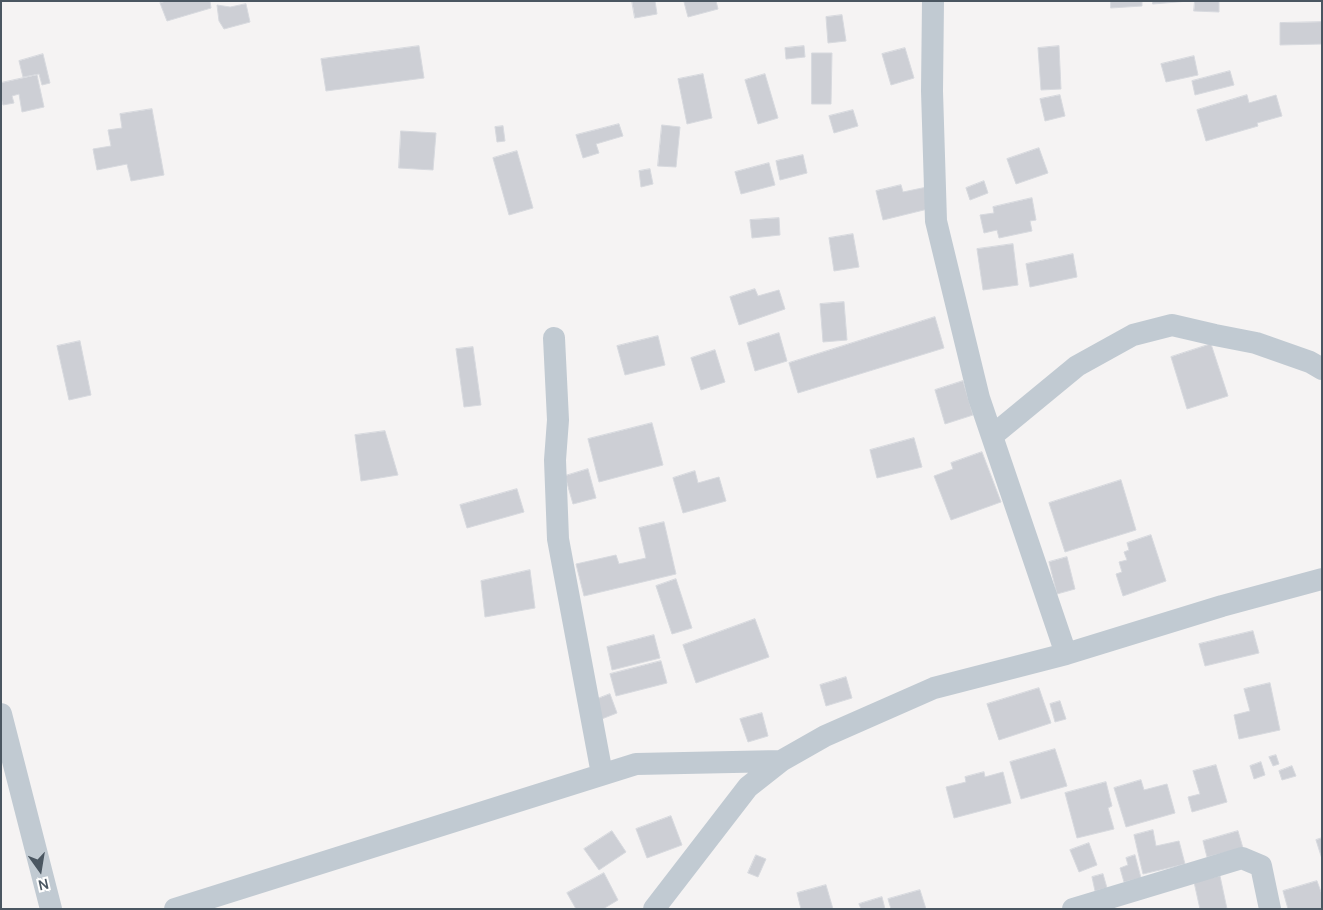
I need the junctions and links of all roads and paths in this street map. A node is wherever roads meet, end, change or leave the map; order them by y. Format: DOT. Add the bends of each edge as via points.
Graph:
graph roads {
  1 [pos="933,1"];
  2 [pos="554,338"];
  3 [pos="1322,369"];
  4 [pos="992,436"];
  5 [pos="1322,579"];
  6 [pos="1066,654"];
  7 [pos="1,714"];
  8 [pos="781,761"];
  9 [pos="602,774"];
  10 [pos="51,909"];
  11 [pos="175,909"];
  12 [pos="654,909"];
  13 [pos="1073,909"];
  14 [pos="1270,909"];
  1 -- 4 [label="street" via="936,221 979,398"];
  2 -- 9 [label="street" via="558,540"];
  3 -- 4 [label="street" via="1256,343 1172,325 1133,335 1077,366"];
  4 -- 6 [label="street"];
  5 -- 6 [label="street"];
  6 -- 8 [label="street" via="934,688 825,736"];
  7 -- 10 [label="street"];
  8 -- 9 [label="street" via="636,764"];
  8 -- 12 [label="street" via="748,787"];
  9 -- 11 [label="street"];
  13 -- 14 [label="street" via="1242,858 1260,866"];
}
